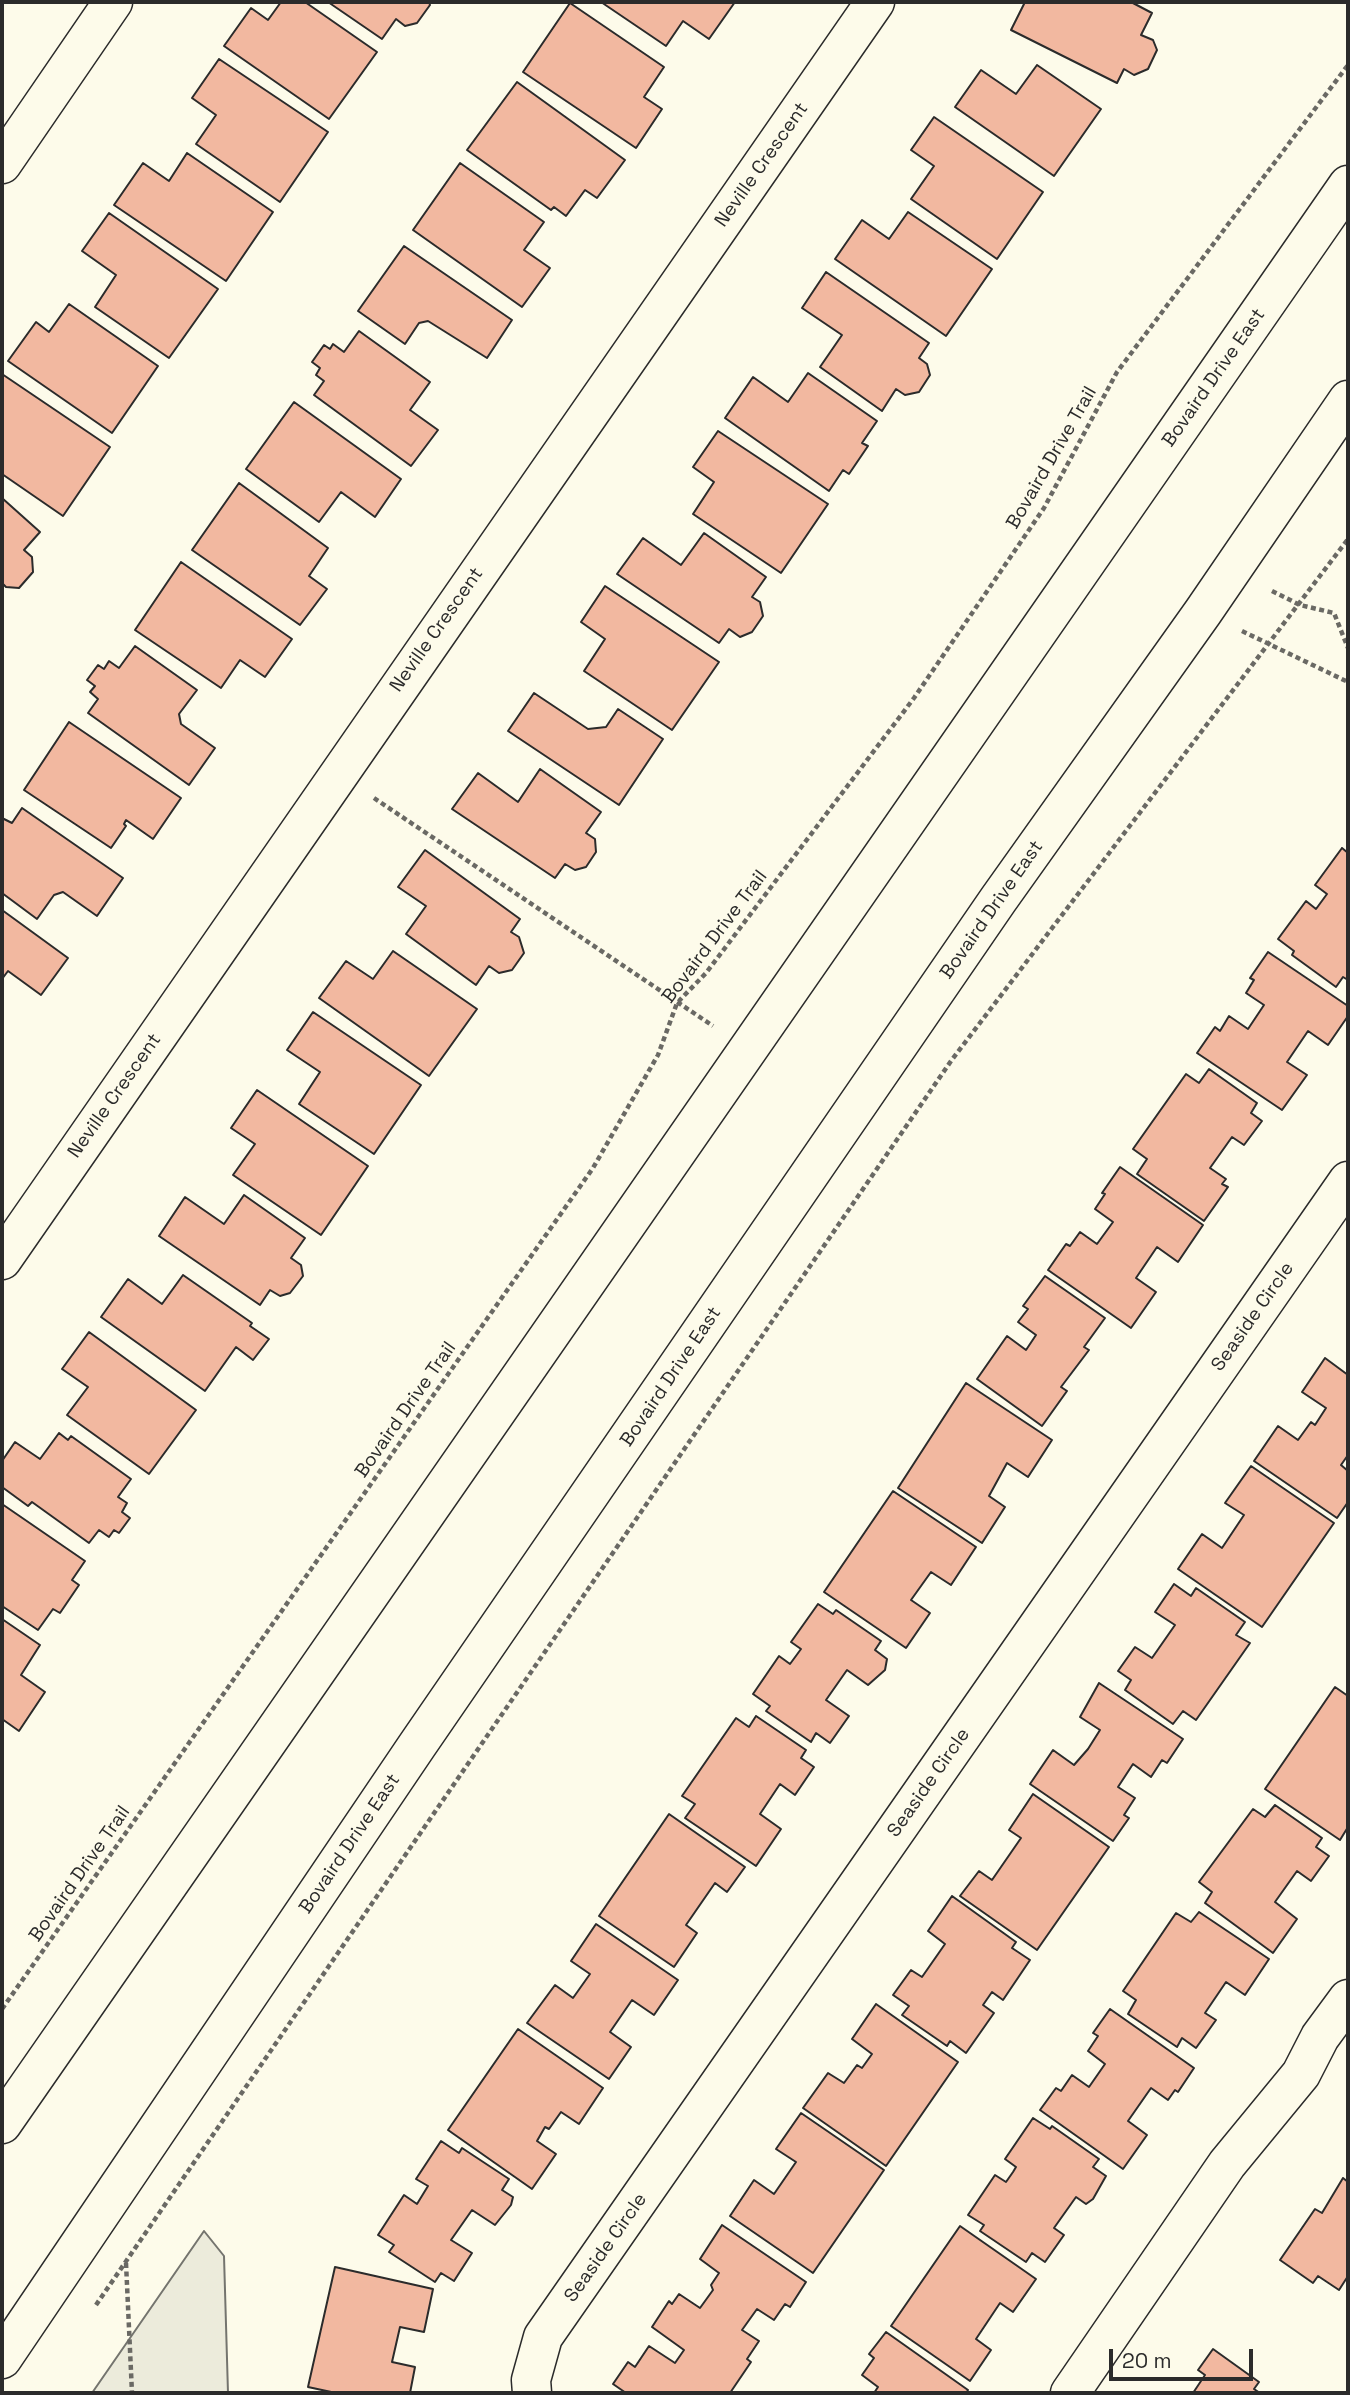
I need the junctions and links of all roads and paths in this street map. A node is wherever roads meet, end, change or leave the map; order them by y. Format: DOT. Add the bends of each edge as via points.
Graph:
graph roads {
  1 [pos="113,2"];
  2 [pos="875,2"];
  3 [pos="1348,65"];
  4 [pos="2,164"];
  5 [pos="1348,185"];
  6 [pos="1348,400"];
  7 [pos="1348,538"];
  8 [pos="1230,571"];
  9 [pos="1300,605"];
  10 [pos="1203,612"];
  11 [pos="1270,645"];
  12 [pos="1348,648"];
  13 [pos="1348,682"];
  14 [pos="337,774"];
  15 [pos="677,1003"];
  16 [pos="749,1048"];
  17 [pos="1348,1181"];
  18 [pos="2,1260"];
  19 [pos="1348,2000"];
  20 [pos="2,2009"];
  21 [pos="2,2123"];
  22 [pos="102,2212"];
  23 [pos="126,2263"];
  24 [pos="95,2306"];
  25 [pos="2,2359"];
  26 [pos="132,2393"];
  27 [pos="532,2393"];
  28 [pos="1070,2393"];
  1 -- 4 [label="main road"];
  2 -- 14 [label="main road, Neville Crescent"];
  3 -- 15 [label="path, Bovaird Drive Trail" via="1117,372 1044,508 914,698 706,973"];
  5 -- 16 [label="main road, Bovaird Drive East"];
  6 -- 8 [label="main road, Bovaird Drive East"];
  7 -- 9 [label="path"];
  8 -- 9 [label="path"];
  8 -- 10 [label="main road, Bovaird Drive East"];
  9 -- 11 [label="path"];
  9 -- 12 [label="path" via="1334,612"];
  10 -- 11 [label="path"];
  10 -- 22 [label="main road, Bovaird Drive East" via="983,923 418,1744"];
  11 -- 13 [label="path"];
  11 -- 23 [label="path" via="951,1061"];
  14 -- 15 [label="path"];
  14 -- 18 [label="main road, Neville Crescent"];
  15 -- 16 [label="path"];
  15 -- 20 [label="path, Bovaird Drive Trail" via="658,1055 593,1168"];
  16 -- 21 [label="main road, Bovaird Drive East"];
  17 -- 27 [label="main road, Seaside Circle" via="543,2337"];
  19 -- 28 [label="main road" via="1301,2074 1227,2164"];
  22 -- 23 [label="path"];
  22 -- 25 [label="main road, Bovaird Drive East"];
  23 -- 24 [label="path"];
  23 -- 26 [label="path"];
}
